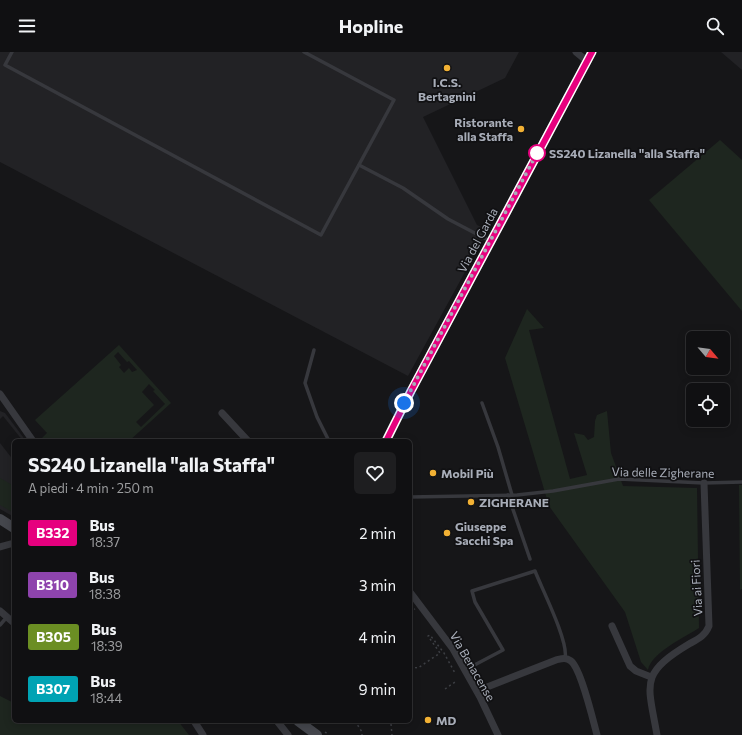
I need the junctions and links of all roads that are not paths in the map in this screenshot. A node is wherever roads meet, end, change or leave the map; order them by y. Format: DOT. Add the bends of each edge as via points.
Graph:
graph roads {
  1 [pos="12,52"];
  2 [pos="304,52"];
  3 [pos="576,52"];
  4 [pos="592,52"];
  5 [pos="587,61"];
  6 [pos="359,165"];
  7 [pos="491,241"];
  8 [pos="314,350"];
  9 [pos="0,394"];
  10 [pos="3,403"];
  11 [pos="482,403"];
  12 [pos="222,414"];
  13 [pos="31,439"];
  14 [pos="246,439"];
  15 [pos="328,439"];
  16 [pos="387,439"];
  17 [pos="742,482"];
  18 [pos="704,483"];
  19 [pos="510,495"];
  20 [pos="412,497"];
  21 [pos="0,519"];
  22 [pos="12,527"];
  23 [pos="12,544"];
  24 [pos="0,547"];
  25 [pos="530,558"];
  26 [pos="412,595"];
  27 [pos="0,611"];
  28 [pos="7,617"];
  29 [pos="12,621"];
  30 [pos="0,625"];
  31 [pos="612,626"];
  32 [pos="565,658"];
  33 [pos="466,670"];
  34 [pos="651,678"];
  35 [pos="477,691"];
  36 [pos="195,723"];
  37 [pos="279,723"];
  38 [pos="301,723"];
  39 [pos="203,735"];
  40 [pos="288,735"];
  41 [pos="317,735"];
  42 [pos="498,735"];
  43 [pos="597,735"];
  44 [pos="657,735"];
  1 -- 6 [label="lane" via="4,65 321,235"];
  2 -- 6 [label="lane" via="394,100"];
  3 -- 5 [label="street"];
  4 -- 5 [label="street, Via del Garda"];
  5 -- 7 [label="street, Via del Garda"];
  6 -- 7 [label="lane" via="403,188 448,219"];
  7 -- 16 [label="street, Via del Garda"];
  8 -- 15 [label="lane" via="305,383"];
  9 -- 10 [label="street"];
  10 -- 13 [label="street"];
  11 -- 19 [label="lane" via="498,447"];
  12 -- 14 [label="street"];
  17 -- 18 [label="lane, Via delle Zigherane"];
  18 -- 19 [label="lane, Via delle Zigherane" via="619,479 553,491"];
  18 -- 34 [label="street, Via ai Fiori" via="709,626 704,636 659,665"];
  19 -- 20 [label="lane, Via delle Zigherane"];
  19 -- 25 [label="lane"];
  21 -- 22 [label="main road"];
  23 -- 24 [label="street"];
  26 -- 33 [label="street, Via Benacense" via="454,649"];
  27 -- 28 [label="street"];
  28 -- 29 [label="street"];
  28 -- 30 [label="lane"];
  31 -- 34 [label="street" via="630,666"];
  32 -- 33 [label="lane" via="562,639 535,571 472,591 475,602 503,650"];
  32 -- 35 [label="street"];
  32 -- 43 [label="street" via="571,661 578,671"];
  33 -- 35 [label="street, Via Benacense"];
  34 -- 44 [label="street" via="650,691"];
  35 -- 42 [label="street, Via Benacense"];
  36 -- 39 [label="street"];
  37 -- 40 [label="street"];
  38 -- 41 [label="main road"];
}
